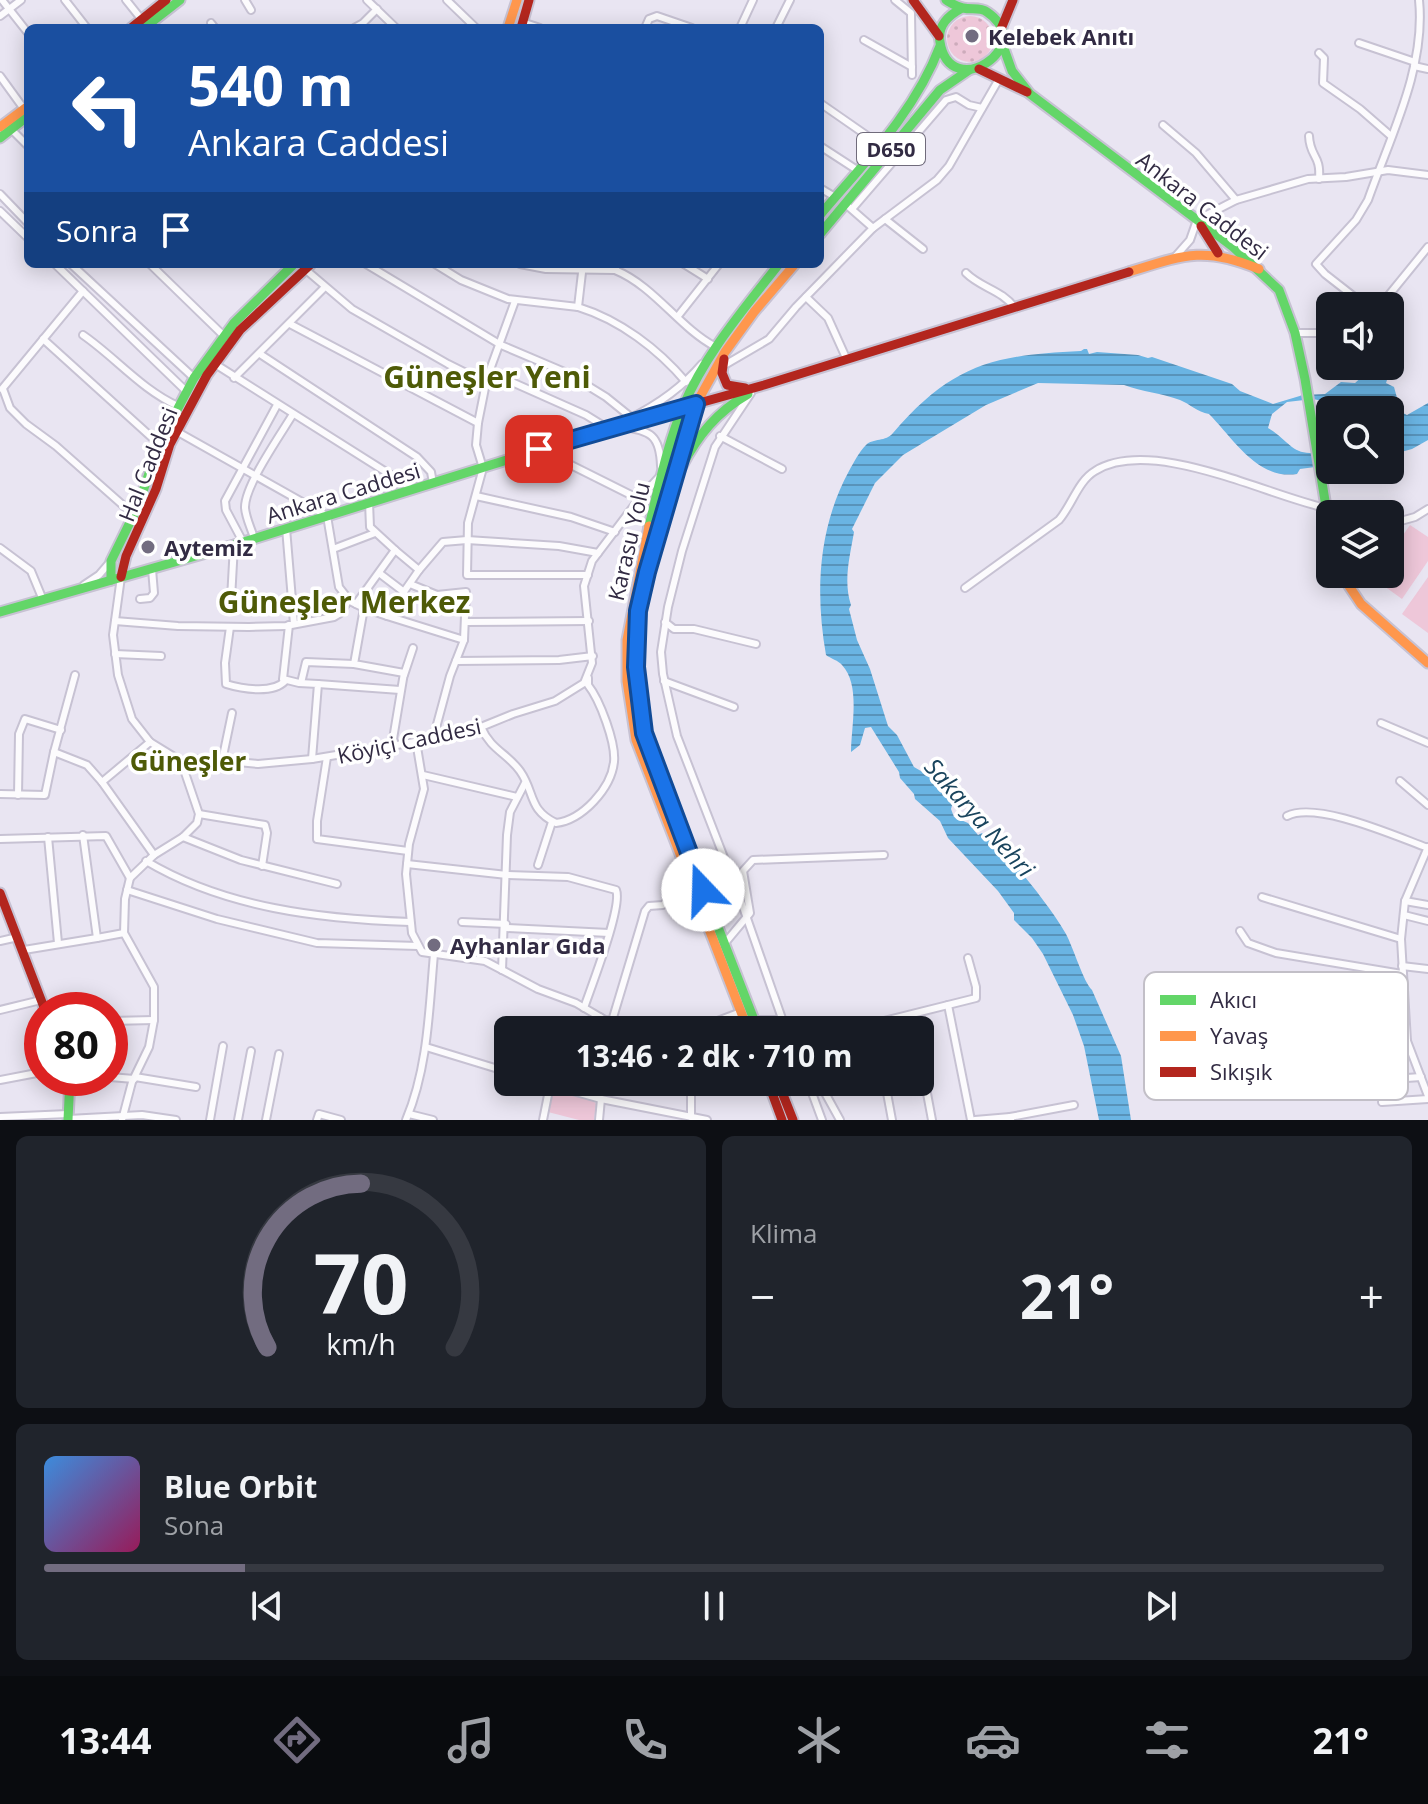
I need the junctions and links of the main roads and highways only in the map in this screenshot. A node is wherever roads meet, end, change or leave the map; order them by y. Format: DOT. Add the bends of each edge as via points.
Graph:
graph roads {
  1 [pos="166,0"];
  2 [pos="180,0"];
  3 [pos="517,0"];
  4 [pos="529,0"];
  5 [pos="913,0"];
  6 [pos="946,0"];
  7 [pos="983,0"];
  8 [pos="1013,0"];
  9 [pos="967,7"];
  10 [pos="143,24"];
  11 [pos="509,24"];
  12 [pos="522,24"];
  13 [pos="1001,29"];
  14 [pos="940,41"];
  15 [pos="1002,43"];
  16 [pos="974,70"];
  17 [pos="1030,94"];
  18 [pos="24,112"];
  19 [pos="5,128"];
  20 [pos="0,138"];
  21 [pos="824,210"];
  22 [pos="1197,220"];
  23 [pos="824,230"];
  24 [pos="1218,253"];
  25 [pos="299,268"];
  26 [pos="300,268"];
  27 [pos="776,268"];
  28 [pos="792,268"];
  29 [pos="1259,269"];
  30 [pos="725,352"];
  31 [pos="764,385"];
  32 [pos="696,404"];
  33 [pos="683,407"];
  34 [pos="1325,500"];
  35 [pos="665,506"];
  36 [pos="116,579"];
  37 [pos="1350,588"];
  38 [pos="0,612"];
  39 [pos="1428,663"];
  40 [pos="1,899"];
  41 [pos="39,992"];
  42 [pos="743,1016"];
  43 [pos="753,1016"];
  44 [pos="69,1096"];
  45 [pos="773,1096"];
  46 [pos="784,1096"];
  47 [pos="68,1118"];
  48 [pos="782,1120"];
  49 [pos="793,1120"];
  1 -- 10 [label="main road"];
  2 -- 10 [label="main road"];
  3 -- 11 [label="main road"];
  4 -- 12 [label="main road"];
  5 -- 14 [label="main road"];
  6 -- 9 [label="main road"];
  7 -- 9 [label="main road"];
  8 -- 13 [label="main road"];
  9 -- 13 [label="main road" via="990,13"];
  9 -- 14 [label="main road" via="946,18"];
  13 -- 15 [label="main road"];
  14 -- 16 [label="main road" via="950,63"];
  14 -- 21 [label="main road, D650" via="925,83"];
  15 -- 16 [label="main road" via="995,59"];
  15 -- 17 [label="main road" via="1012,71"];
  16 -- 17 [label="main road"];
  16 -- 23 [label="main road, D650" via="940,90"];
  17 -- 22 [label="main road, Ankara Caddesi"];
  18 -- 19 [label="main road"];
  19 -- 20 [label="main road"];
  22 -- 24 [label="main road"];
  22 -- 29 [label="main road, Ankara Caddesi"];
  24 -- 29 [label="main road"];
  24 -- 31 [label="main road" via="1174,258"];
  25 -- 36 [label="main road, Hal Caddesi" via="255,302 194,378 159,444 111,561"];
  26 -- 36 [label="main road, Hal Caddesi" via="215,364 176,431"];
  27 -- 33 [label="main road, Karasu Yolu" via="715,347"];
  28 -- 30 [label="main road, Karasu Yolu"];
  29 -- 34 [label="main road, Ankara Caddesi" via="1279,290 1295,333"];
  30 -- 31 [label="main road" via="723,378 733,388"];
  30 -- 32 [label="main road, Karasu Yolu"];
  31 -- 32 [label="main road, Ankara Caddesi"];
  31 -- 35 [label="main road" via="722,409 699,435"];
  32 -- 33 [label="main road, Ankara Caddesi"];
  32 -- 35 [label="main road, Karasu Yolu"];
  33 -- 36 [label="main road, Ankara Caddesi"];
  33 -- 42 [label="main road, Karasu Yolu" via="629,621 627,681 636,740"];
  35 -- 43 [label="main road, Karasu Yolu" via="638,611 638,698 651,755"];
  36 -- 38 [label="main road, Ankara Caddesi"];
  37 -- 39 [label="main road" via="1361,604"];
  40 -- 41 [label="main road"];
  44 -- 47 [label="main road"];
  45 -- 48 [label="main road"];
  46 -- 49 [label="main road"];
}
